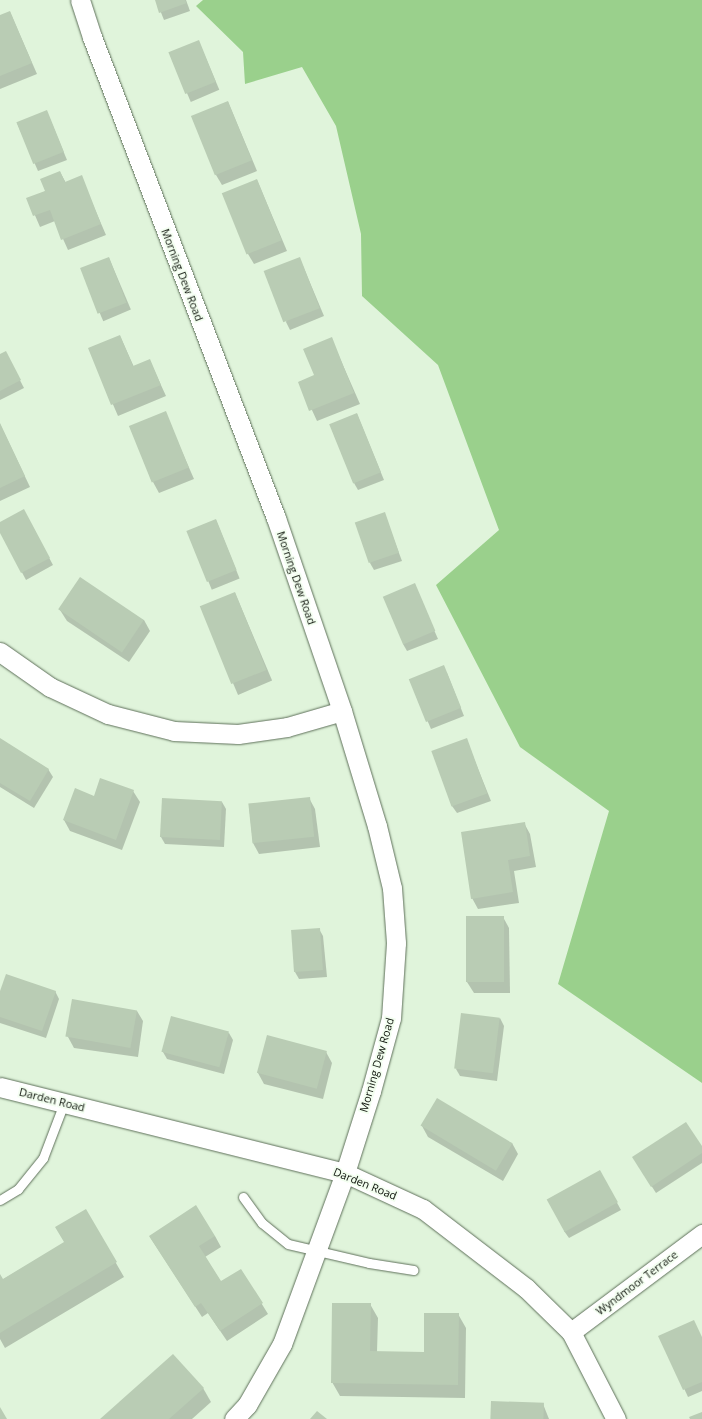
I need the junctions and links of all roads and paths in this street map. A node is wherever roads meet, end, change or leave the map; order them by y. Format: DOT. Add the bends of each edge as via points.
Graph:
graph roads {
  1 [pos="80,0"];
  2 [pos="0,652"];
  3 [pos="342,711"];
  4 [pos="0,1087"];
  5 [pos="64,1103"];
  6 [pos="345,1173"];
  7 [pos="243,1197"];
  8 [pos="0,1200"];
  9 [pos="702,1234"];
  10 [pos="316,1251"];
  11 [pos="413,1270"];
  12 [pos="571,1332"];
  13 [pos="234,1419"];
  14 [pos="616,1419"];
  1 -- 3 [label="street, Morning Dew Road" via="276,518"];
  2 -- 3 [label="street" via="50,687 108,714 174,731 238,734 287,727"];
  3 -- 6 [label="street, Morning Dew Road" via="377,826 392,888 396,943 391,1018"];
  4 -- 5 [label="street, Darden Road"];
  5 -- 6 [label="street, Darden Road"];
  5 -- 8 [label="lane" via="43,1158 18,1189"];
  6 -- 10 [label="street, Morning Dew Road"];
  6 -- 12 [label="street, Darden Road" via="423,1209 526,1288"];
  7 -- 10 [label="lane" via="262,1223 288,1244"];
  9 -- 12 [label="street, Wyndmoor Terrace"];
  10 -- 11 [label="lane"];
  10 -- 13 [label="street, Morning Dew Road" via="282,1344 247,1405"];
  12 -- 14 [label="street, Darden Road"];
}
